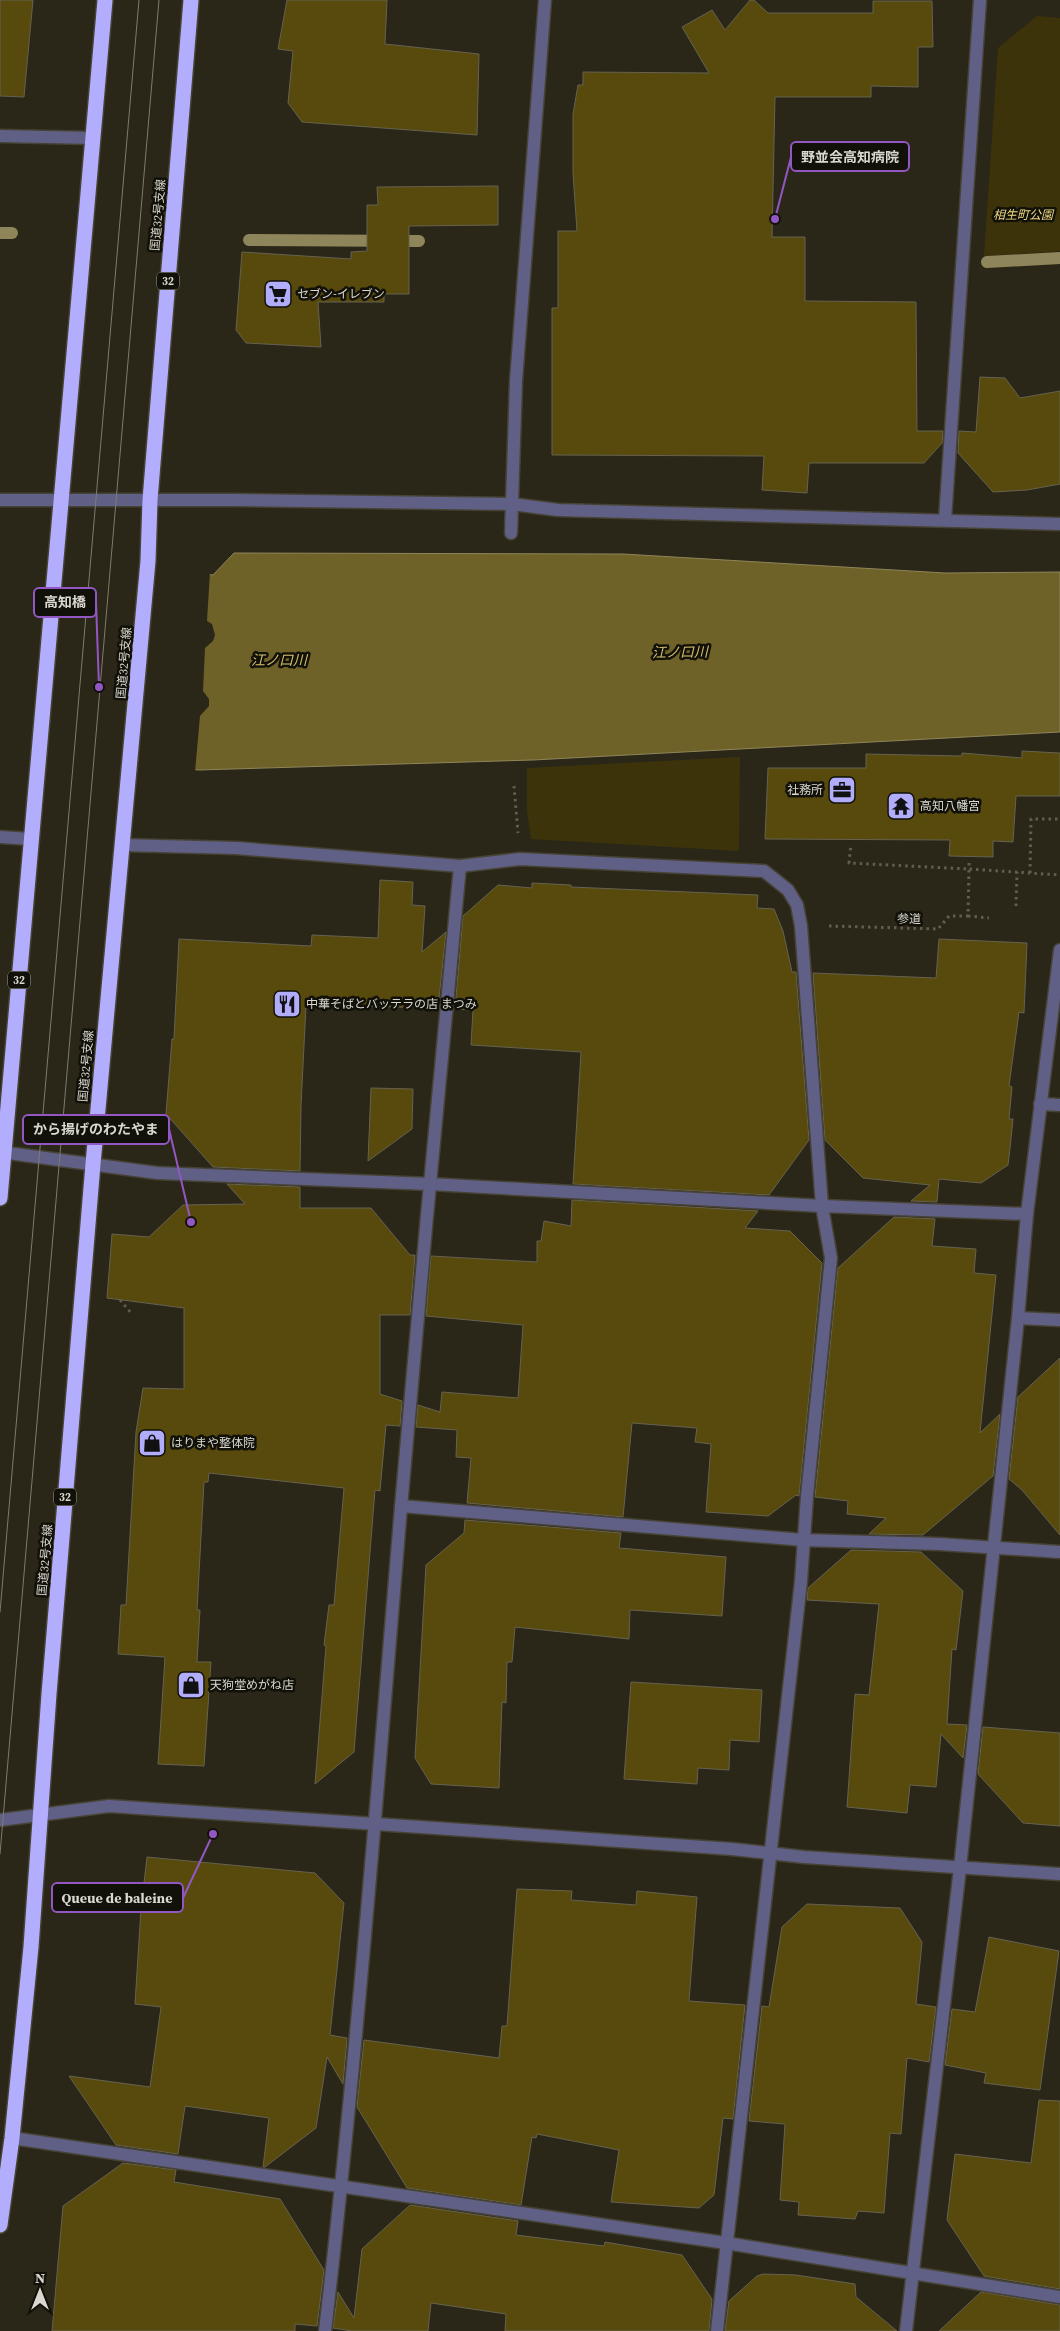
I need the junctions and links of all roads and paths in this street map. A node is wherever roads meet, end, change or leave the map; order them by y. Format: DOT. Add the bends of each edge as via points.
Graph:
graph roads {
  1 [pos="105,0"];
  2 [pos="191,0"];
  3 [pos="545,0"];
  4 [pos="980,0"];
  5 [pos="0,136"];
  6 [pos="93,138"];
  7 [pos="0,500"];
  8 [pos="60,500"];
  9 [pos="150,500"];
  10 [pos="512,504"];
  11 [pos="945,520"];
  12 [pos="1060,524"];
  13 [pos="511,533"];
  14 [pos="514,786"];
  15 [pos="1060,819"];
  16 [pos="0,837"];
  17 [pos="32,839"];
  18 [pos="851,844"];
  19 [pos="121,845"];
  20 [pos="520,859"];
  21 [pos="969,863"];
  22 [pos="460,866"];
  23 [pos="969,869"];
  24 [pos="1017,872"];
  25 [pos="1030,873"];
  26 [pos="1060,874"];
  27 [pos="1016,906"];
  28 [pos="968,916"];
  29 [pos="989,918"];
  30 [pos="826,926"];
  31 [pos="1060,950"];
  32 [pos="1040,1104"];
  33 [pos="1060,1105"];
  34 [pos="2,1152"];
  35 [pos="93,1164"];
  36 [pos="430,1184"];
  37 [pos="0,1198"];
  38 [pos="822,1206"];
  39 [pos="1027,1214"];
  40 [pos="120,1300"];
  41 [pos="132,1314"];
  42 [pos="1018,1318"];
  43 [pos="1060,1320"];
  44 [pos="401,1506"];
  45 [pos="803,1540"];
  46 [pos="992,1548"];
  47 [pos="1060,1552"];
  48 [pos="42,1815"];
  49 [pos="0,1820"];
  50 [pos="376,1824"];
  51 [pos="770,1853"];
  52 [pos="960,1868"];
  53 [pos="1060,1874"];
  54 [pos="12,2138"];
  55 [pos="342,2186"];
  56 [pos="0,2225"];
  57 [pos="726,2243"];
  58 [pos="912,2274"];
  59 [pos="1060,2297"];
  60 [pos="325,2331"];
  61 [pos="717,2331"];
  62 [pos="906,2331"];
  1 -- 6 [label="highway, 32"];
  2 -- 9 [label="highway, 国道32号支線 / 32"];
  3 -- 10 [label="street" via="516,381"];
  4 -- 11 [label="street"];
  5 -- 6 [label="street"];
  6 -- 8 [label="highway, 32"];
  7 -- 8 [label="street"];
  8 -- 9 [label="street"];
  8 -- 17 [label="highway, 32"];
  9 -- 10 [label="street"];
  9 -- 19 [label="highway, 国道32号支線 / 32" via="148,561"];
  10 -- 11 [label="street" via="558,510"];
  10 -- 13 [label="street"];
  11 -- 12 [label="street"];
  14 -- 20 [label="path"];
  15 -- 25 [label="path" via="1031,818"];
  16 -- 17 [label="street"];
  17 -- 34 [label="highway, 32"];
  18 -- 23 [label="path" via="850,863"];
  19 -- 22 [label="street" via="236,848"];
  19 -- 35 [label="highway, 国道32号支線 / 32"];
  20 -- 22 [label="street"];
  20 -- 38 [label="street" via="764,871 788,890 797,905 801,926"];
  21 -- 23 [label="path"];
  22 -- 36 [label="street"];
  23 -- 24 [label="path"];
  23 -- 28 [label="path"];
  24 -- 25 [label="path"];
  24 -- 27 [label="path"];
  25 -- 26 [label="path"];
  28 -- 29 [label="path, 参道"];
  28 -- 30 [label="path, 参道" via="949,916 938,928"];
  31 -- 32 [label="street"];
  32 -- 33 [label="street"];
  32 -- 39 [label="street"];
  34 -- 35 [label="street"];
  34 -- 37 [label="highway, 32"];
  35 -- 36 [label="street" via="156,1173"];
  35 -- 48 [label="highway, 国道32号支線 / 32"];
  36 -- 38 [label="street"];
  36 -- 44 [label="street"];
  38 -- 39 [label="street"];
  38 -- 45 [label="street" via="831,1258"];
  39 -- 42 [label="street"];
  40 -- 41 [label="path"];
  42 -- 43 [label="street"];
  42 -- 46 [label="street"];
  44 -- 45 [label="street"];
  44 -- 50 [label="street"];
  45 -- 46 [label="street"];
  45 -- 51 [label="street"];
  46 -- 47 [label="street"];
  46 -- 52 [label="street"];
  48 -- 49 [label="street"];
  48 -- 50 [label="street" via="109,1806"];
  48 -- 54 [label="highway, 国道32号支線 / 32"];
  50 -- 51 [label="street"];
  50 -- 55 [label="street"];
  51 -- 52 [label="street"];
  51 -- 57 [label="street"];
  52 -- 53 [label="street"];
  52 -- 58 [label="street"];
  54 -- 55 [label="street"];
  54 -- 56 [label="highway, 国道32号支線 / 32"];
  55 -- 57 [label="street"];
  55 -- 60 [label="street"];
  57 -- 58 [label="street"];
  57 -- 61 [label="street"];
  58 -- 59 [label="street"];
  58 -- 62 [label="street"];
}
